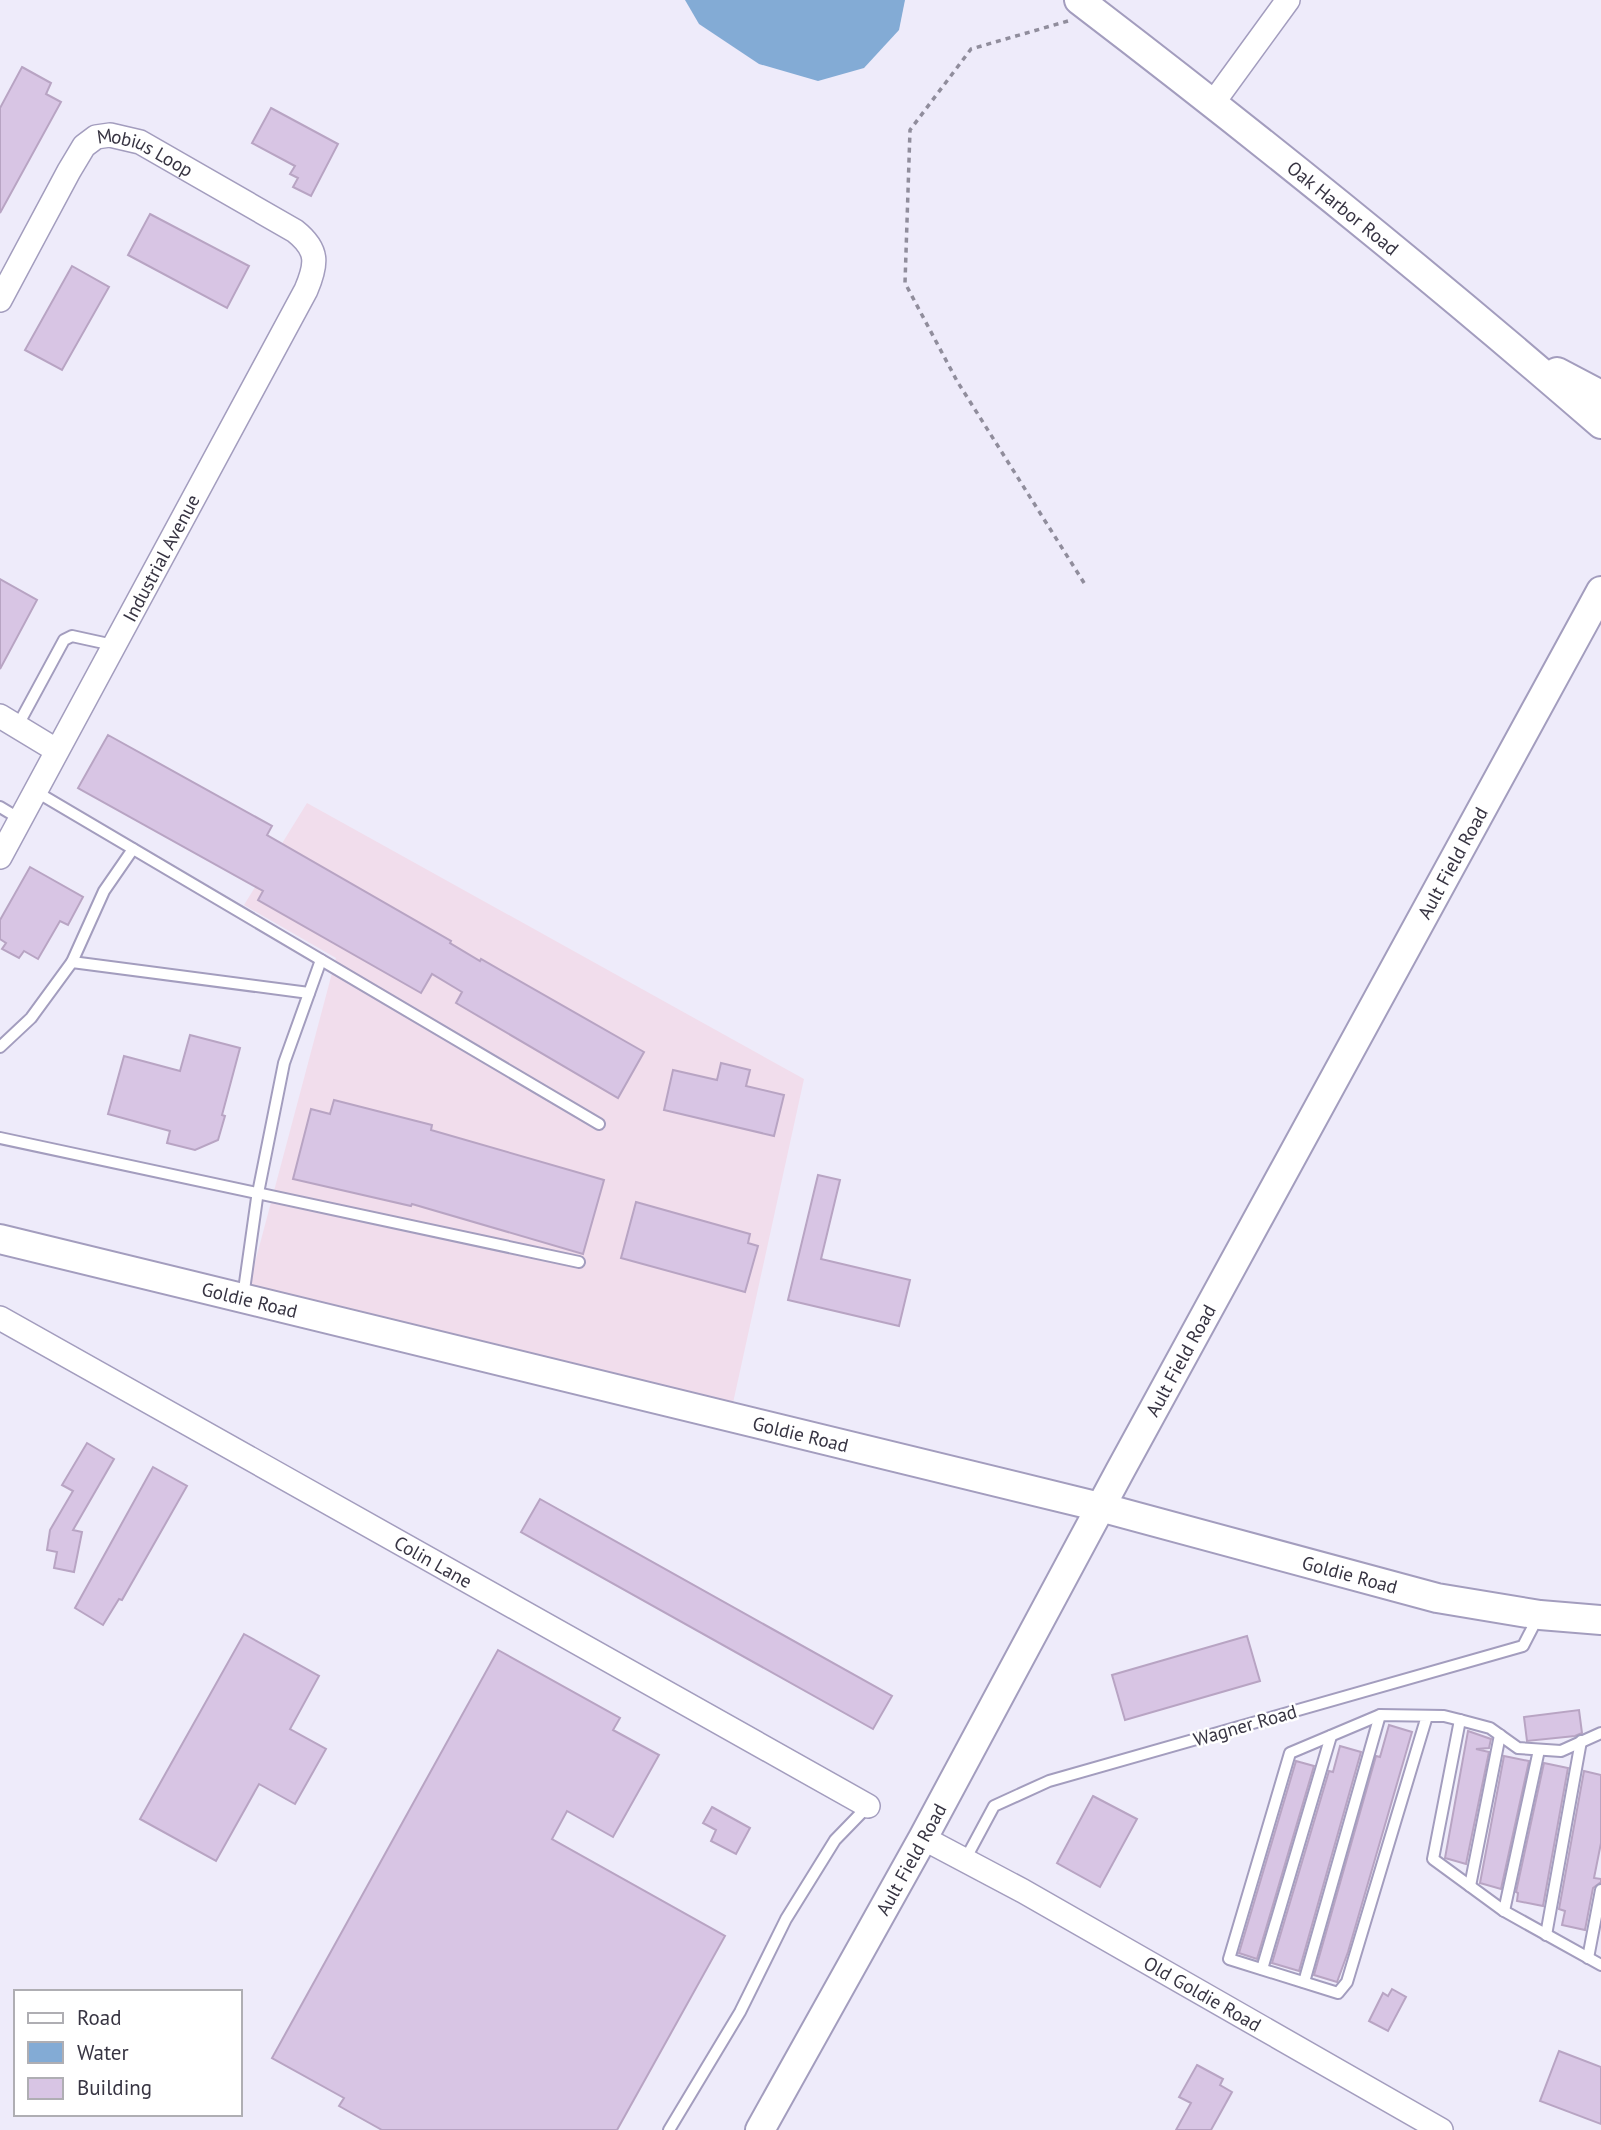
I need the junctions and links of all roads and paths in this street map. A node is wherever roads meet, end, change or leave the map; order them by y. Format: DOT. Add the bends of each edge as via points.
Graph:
graph roads {
  1 [pos="1288,0"];
  2 [pos="1088,7"];
  3 [pos="1213,103"];
  4 [pos="314,256"];
  5 [pos="0,300"];
  6 [pos="1514,349"];
  7 [pos="1601,395"];
  8 [pos="1601,424"];
  9 [pos="1086,586"];
  10 [pos="1601,591"];
  11 [pos="113,645"];
  12 [pos="9,721"];
  13 [pos="56,750"];
  14 [pos="35,791"];
  15 [pos="10,813"];
  16 [pos="133,849"];
  17 [pos="0,857"];
  18 [pos="321,960"];
  19 [pos="72,962"];
  20 [pos="309,993"];
  21 [pos="0,1047"];
  22 [pos="599,1124"];
  23 [pos="0,1138"];
  24 [pos="258,1194"];
  25 [pos="0,1239"];
  26 [pos="579,1262"];
  27 [pos="243,1298"];
  28 [pos="0,1318"];
  29 [pos="1100,1507"];
  30 [pos="1540,1615"];
  31 [pos="1601,1620"];
  32 [pos="1380,1714"];
  33 [pos="1427,1716"];
  34 [pos="1460,1720"];
  35 [pos="1600,1729"];
  36 [pos="1500,1735"];
  37 [pos="1331,1736"];
  38 [pos="1581,1741"];
  39 [pos="1539,1750"];
  40 [pos="868,1806"];
  41 [pos="923,1838"];
  42 [pos="965,1860"];
  43 [pos="1470,1886"];
  44 [pos="1601,1890"];
  45 [pos="1504,1911"];
  46 [pos="1546,1935"];
  47 [pos="1588,1958"];
  48 [pos="1601,1965"];
  49 [pos="1262,1969"];
  50 [pos="1304,1982"];
  51 [pos="668,2130"];
  52 [pos="760,2130"];
  53 [pos="1441,2130"];
  1 -- 3 [label="street"];
  2 -- 3 [label="street, Oak Harbor Road"];
  2 -- 9 [label="path" via="971,49 910,130 905,283 957,381"];
  3 -- 6 [label="street, Oak Harbor Road"];
  4 -- 5 [label="street, Mobius Loop" via="308,241 295,231 140,142 110,135 96,137 85,146"];
  4 -- 11 [label="street, Industrial Avenue" via="315,270 306,290"];
  6 -- 7 [label="street"];
  6 -- 8 [label="street, Oak Harbor Road"];
  10 -- 29 [label="street, Ault Field Road"];
  11 -- 12 [label="lane" via="72,636 64,640"];
  11 -- 13 [label="street, Industrial Avenue"];
  12 -- 13 [label="street"];
  13 -- 14 [label="street, Industrial Avenue"];
  14 -- 15 [label="street, Industrial Avenue"];
  14 -- 16 [label="lane"];
  15 -- 17 [label="street, Industrial Avenue"];
  16 -- 18 [label="lane"];
  16 -- 19 [label="lane" via="104,891"];
  18 -- 20 [label="lane"];
  18 -- 22 [label="lane"];
  19 -- 20 [label="lane"];
  19 -- 21 [label="lane" via="31,1018"];
  20 -- 24 [label="lane" via="284,1063"];
  23 -- 24 [label="lane"];
  24 -- 26 [label="lane"];
  24 -- 27 [label="lane"];
  25 -- 27 [label="street, Goldie Road"];
  27 -- 29 [label="street, Goldie Road"];
  28 -- 40 [label="street, Colin Lane"];
  29 -- 30 [label="street, Goldie Road" via="1437,1598"];
  29 -- 41 [label="street, Ault Field Road"];
  30 -- 31 [label="street, Goldie Road"];
  30 -- 42 [label="lane, Wagner Road" via="1523,1646 1049,1781 994,1806"];
  32 -- 33 [label="lane"];
  32 -- 37 [label="lane"];
  32 -- 50 [label="lane"];
  33 -- 34 [label="lane"];
  33 -- 50 [label="lane" via="1347,1982 1338,1993"];
  34 -- 36 [label="lane"];
  34 -- 43 [label="lane" via="1433,1859"];
  35 -- 38 [label="lane"];
  36 -- 39 [label="lane" via="1518,1748"];
  36 -- 43 [label="lane"];
  37 -- 49 [label="lane"];
  37 -- 49 [label="lane" via="1290,1753 1229,1959"];
  38 -- 39 [label="lane" via="1561,1751"];
  38 -- 46 [label="lane"];
  39 -- 45 [label="lane"];
  40 -- 51 [label="lane" via="835,1840 786,1919 740,2012"];
  41 -- 42 [label="street"];
  41 -- 52 [label="street, Ault Field Road"];
  42 -- 53 [label="street, Old Goldie Road"];
  43 -- 45 [label="lane"];
  44 -- 47 [label="lane"];
  45 -- 46 [label="lane"];
  46 -- 47 [label="lane"];
  47 -- 48 [label="lane"];
  49 -- 50 [label="lane"];
}
